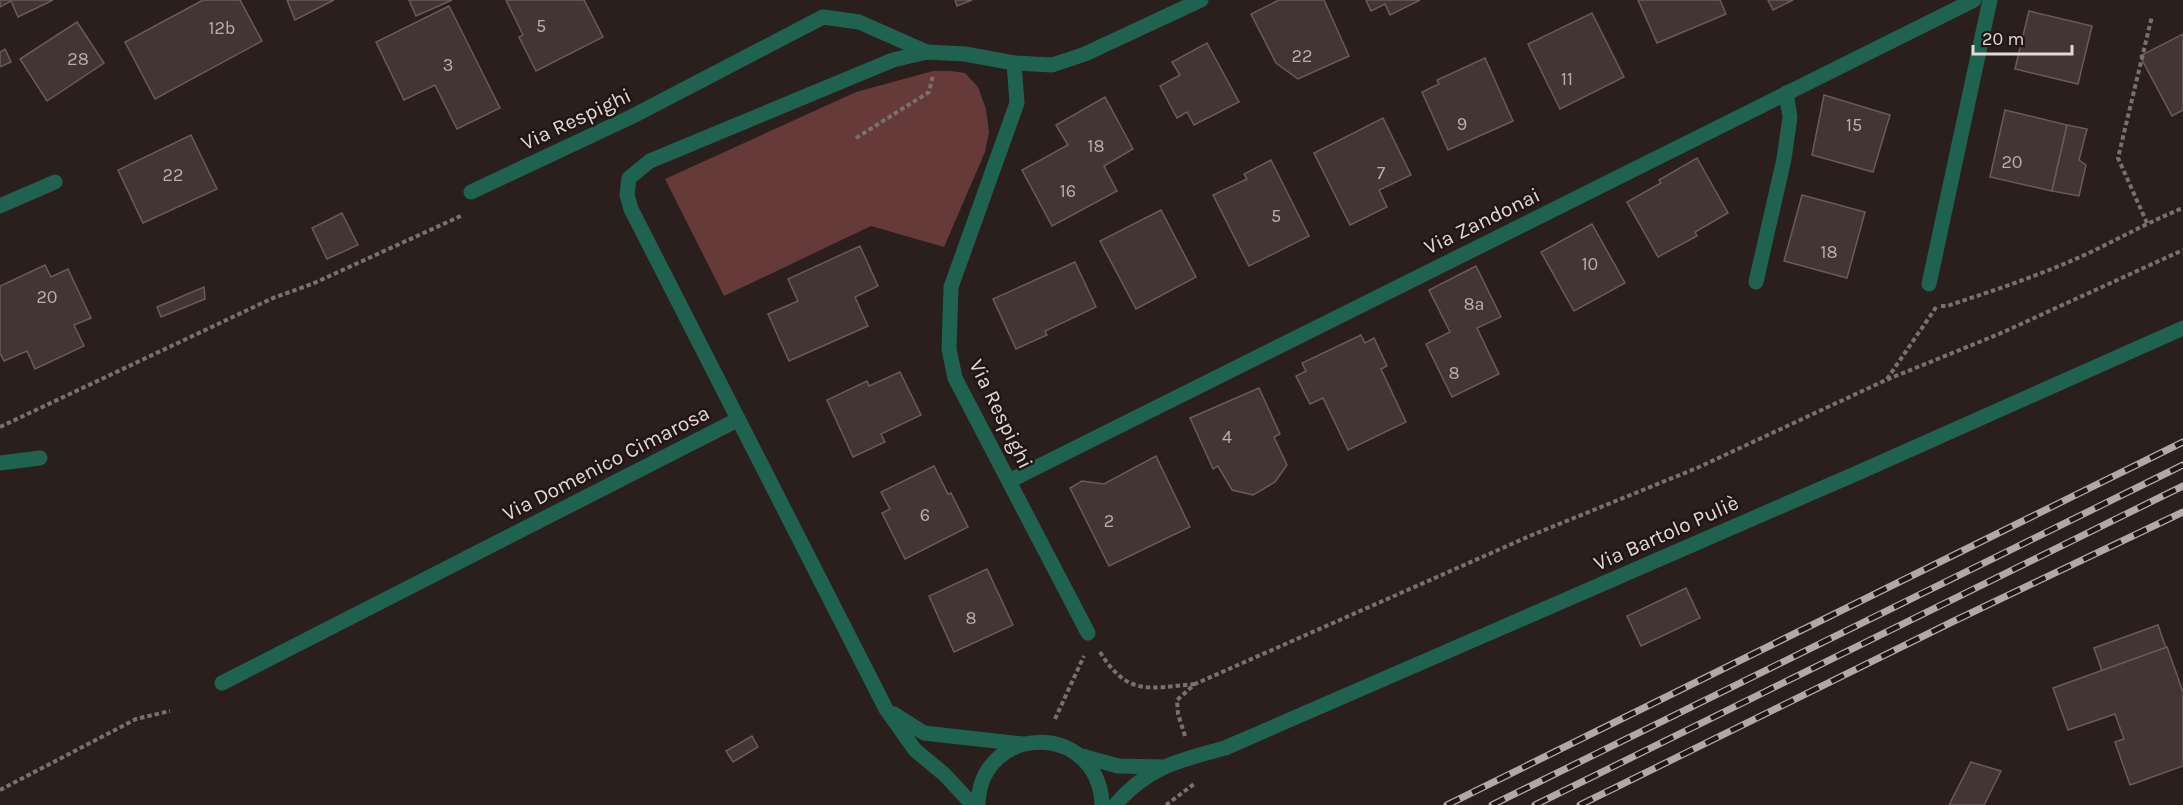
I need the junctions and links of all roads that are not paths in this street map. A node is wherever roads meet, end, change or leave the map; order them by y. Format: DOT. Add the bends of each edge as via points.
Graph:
graph roads {
  1 [pos="1201,0"];
  2 [pos="1974,0"];
  3 [pos="1990,0"];
  4 [pos="931,53"];
  5 [pos="1014,63"];
  6 [pos="1786,93"];
  7 [pos="55,182"];
  8 [pos="471,192"];
  9 [pos="0,206"];
  10 [pos="1756,282"];
  11 [pos="1929,284"];
  12 [pos="2183,328"];
  13 [pos="737,420"];
  14 [pos="40,458"];
  15 [pos="0,463"];
  16 [pos="1009,481"];
  17 [pos="1090,635"];
  18 [pos="222,683"];
  19 [pos="886,709"];
  20 [pos="1023,744"];
  21 [pos="1079,756"];
  22 [pos="1161,767"];
  23 [pos="973,805"];
  24 [pos="978,805"];
  25 [pos="1101,805"];
  26 [pos="1115,805"];
  1 -- 5 [label="street" via="1085,54 1052,65"];
  2 -- 6 [label="street, Via Zandonai"];
  3 -- 11 [label="street"];
  4 -- 5 [label="street"];
  4 -- 8 [label="street, Via Respighi" via="859,22 823,17 633,117"];
  4 -- 13 [label="street, Via Domenico Cimarosa" via="893,60 650,161 629,178 627,195 631,210"];
  5 -- 16 [label="street, Via Respighi" via="1017,103 951,287 949,349 955,378"];
  6 -- 10 [label="street" via="1790,117 1784,159"];
  6 -- 16 [label="street, Via Zandonai"];
  7 -- 9 [label="street"];
  12 -- 22 [label="street, Via Bartolo Puliè" via="1225,748"];
  13 -- 18 [label="street, Via Domenico Cimarosa"];
  13 -- 19 [label="street"];
  14 -- 15 [label="street"];
  16 -- 17 [label="street, Via Respighi"];
  19 -- 20 [label="street" via="924,733"];
  19 -- 23 [label="street" via="915,750"];
  20 -- 21 [label="street" via="1053,743"];
  20 -- 24 [label="street" via="994,762 978,793"];
  21 -- 22 [label="street, Via Bartolo Puliè" via="1118,766"];
  21 -- 25 [label="street" via="1098,780"];
  22 -- 26 [label="street, Via Bartolo Puliè" via="1127,791"];
}
